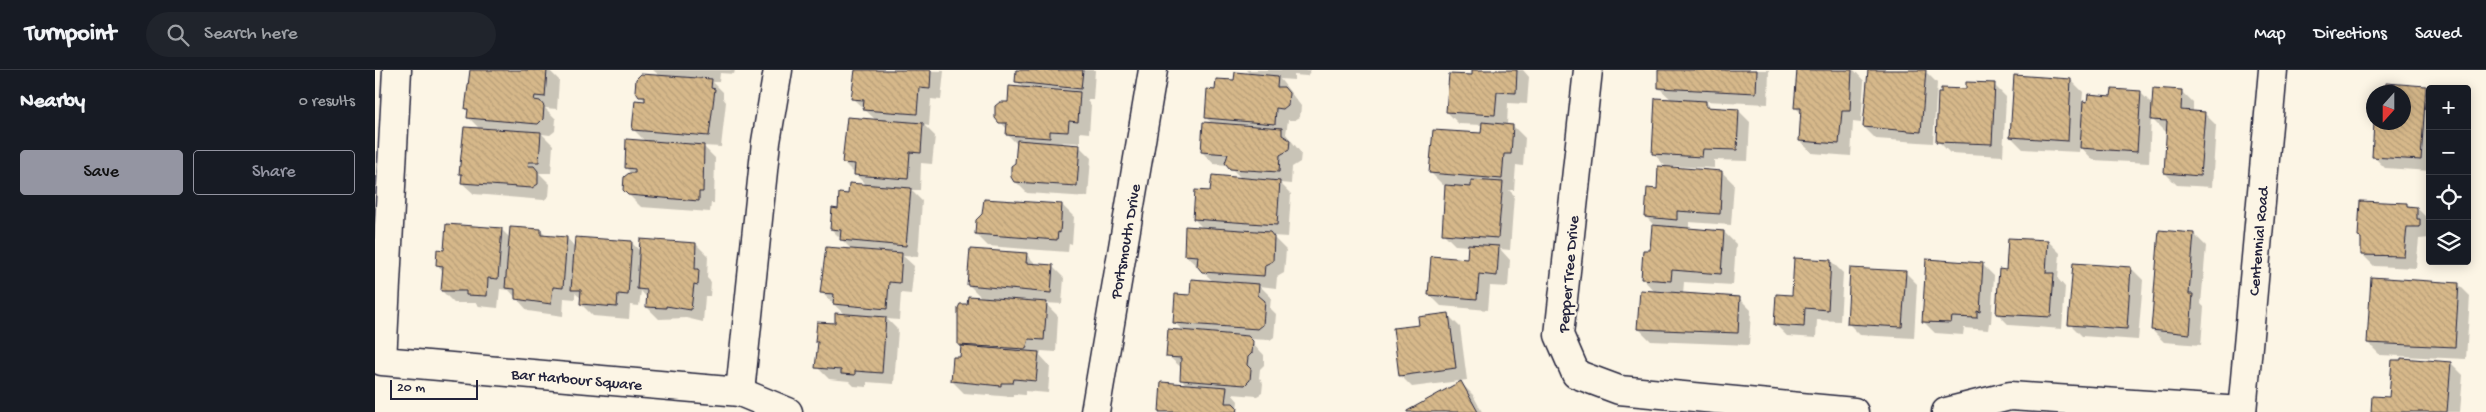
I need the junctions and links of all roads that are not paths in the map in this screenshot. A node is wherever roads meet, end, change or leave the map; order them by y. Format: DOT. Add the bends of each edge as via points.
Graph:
graph roads {
  1 [pos="397,70"];
  2 [pos="778,70"];
  3 [pos="1153,70"];
  4 [pos="1589,70"];
  5 [pos="2273,70"];
  6 [pos="379,363"];
  7 [pos="740,392"];
  8 [pos="2242,411"];
  9 [pos="788,412"];
  10 [pos="1095,412"];
  11 [pos="1854,412"];
  12 [pos="1946,412"];
  1 -- 6 [label="street, Bar Harbour Square"];
  2 -- 7 [label="street" via="766,142"];
  3 -- 10 [label="street, Portsmouth Drive"];
  4 -- 11 [label="street, Pepper Tree Drive" via="1559,335 1576,374 1619,390"];
  5 -- 8 [label="street, Centennial Road"];
  6 -- 7 [label="street, Bar Harbour Square"];
  7 -- 9 [label="street, Bar Harbour Square"];
  8 -- 12 [label="street" via="2010,396"];
}
